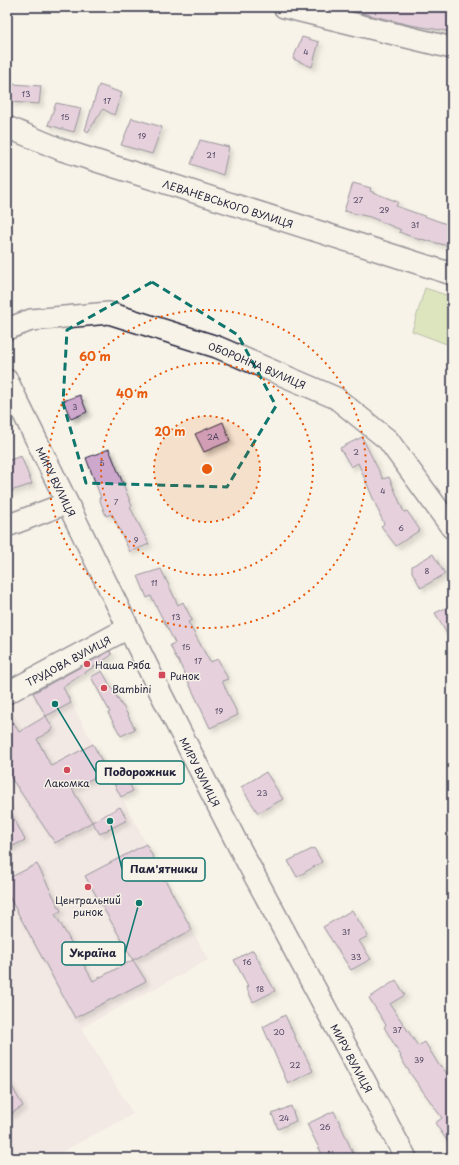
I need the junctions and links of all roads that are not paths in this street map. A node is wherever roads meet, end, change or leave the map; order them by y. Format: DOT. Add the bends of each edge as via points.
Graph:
graph roads {
  1 [pos="284,7"];
  2 [pos="452,48"];
  3 [pos="7,127"];
  4 [pos="452,274"];
  5 [pos="7,329"];
  6 [pos="7,380"];
  7 [pos="67,503"];
  8 [pos="7,526"];
  9 [pos="452,528"];
  10 [pos="128,628"];
  11 [pos="7,693"];
  12 [pos="406,1158"];
  1 -- 2 [label="street"];
  3 -- 4 [label="street, ЛЕВАНЕВСЬКОГО ВУЛИЦЯ" via="62,150"];
  5 -- 9 [label="street, ОБОРОННА ВУЛИЦЯ" via="31,320 109,313 217,347 336,398 388,440"];
  6 -- 7 [label="street, МИРУ ВУЛИЦЯ"];
  7 -- 8 [label="street"];
  7 -- 10 [label="street, МИРУ ВУЛИЦЯ"];
  10 -- 11 [label="street, ТРУДОВА ВУЛИЦЯ"];
  10 -- 12 [label="street, МИРУ ВУЛИЦЯ" via="237,843"];
}
